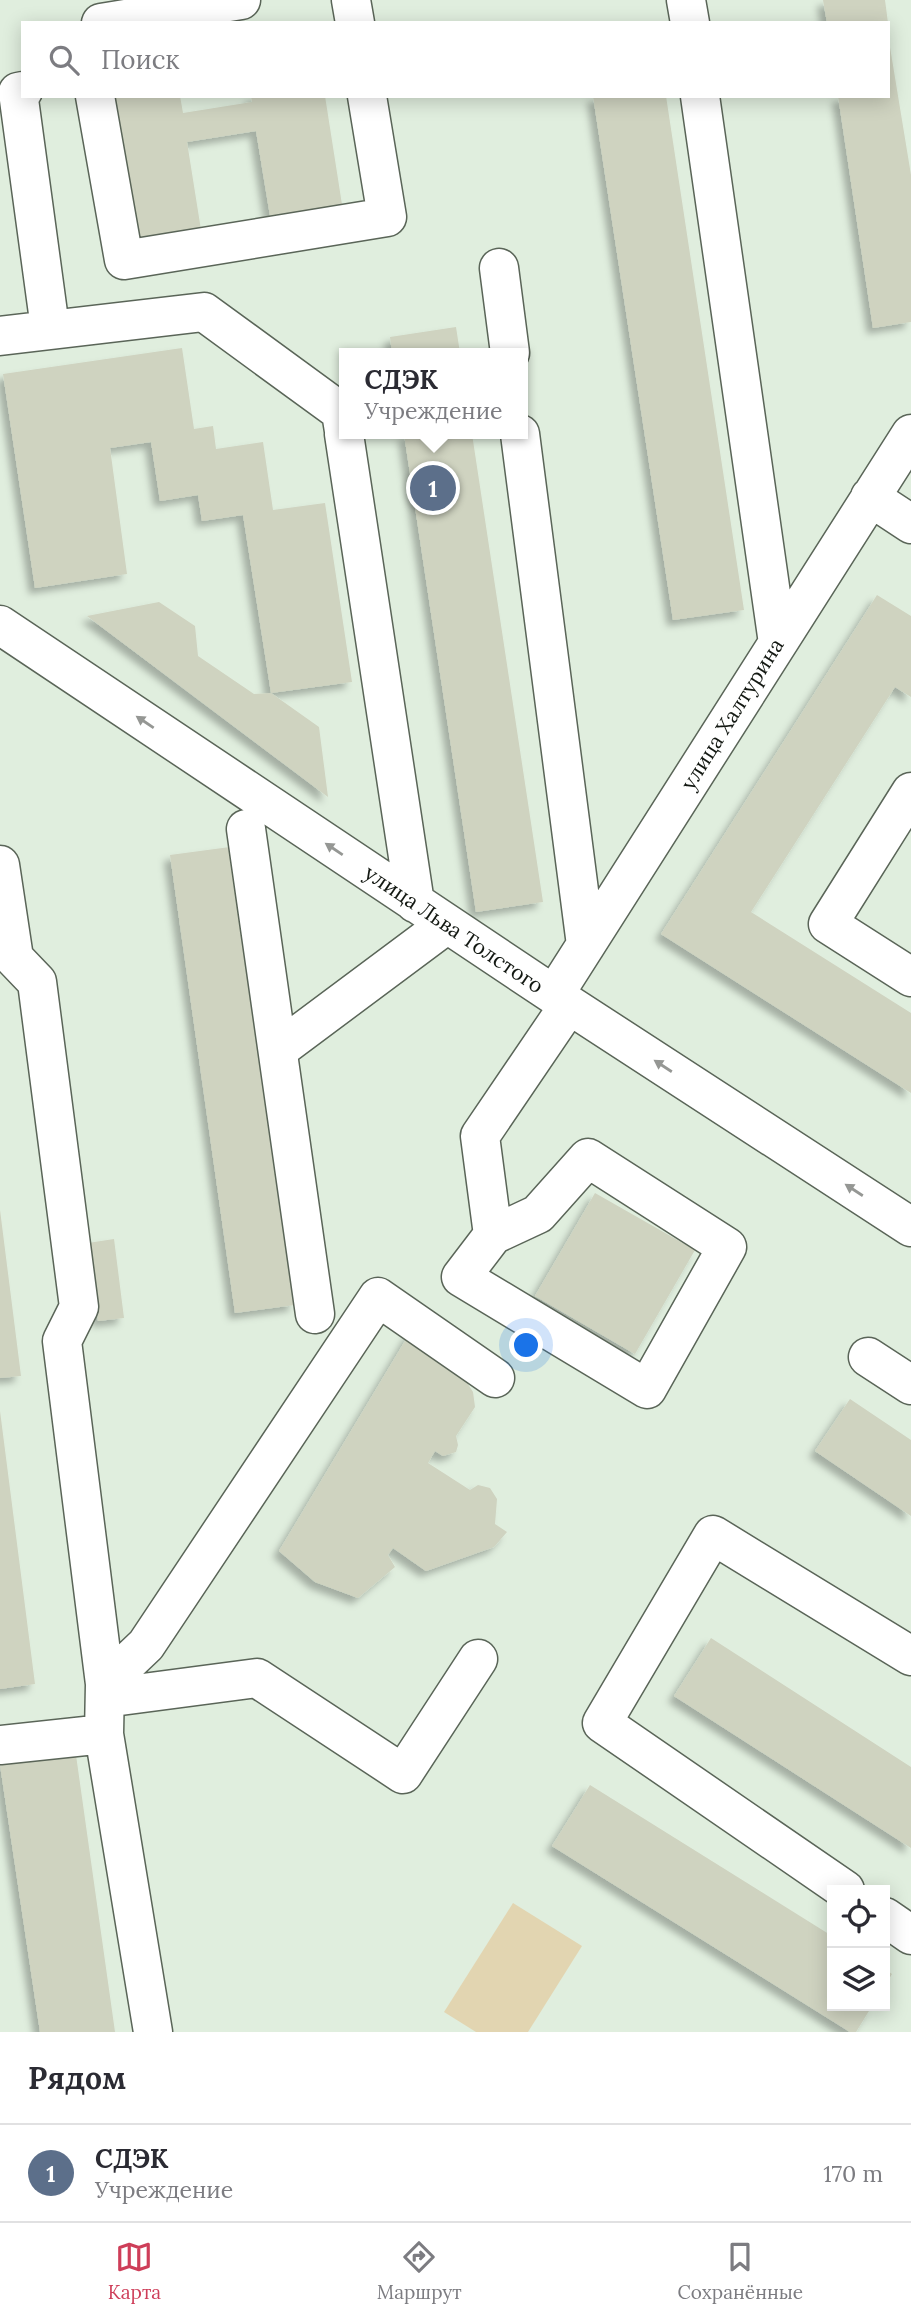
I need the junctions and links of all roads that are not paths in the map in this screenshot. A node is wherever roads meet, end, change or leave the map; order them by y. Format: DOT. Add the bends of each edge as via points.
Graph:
graph roads {
  1 [pos="241,0"];
  2 [pos="352,0"];
  3 [pos="686,0"];
  4 [pos="113,21"];
  5 [pos="355,21"];
  6 [pos="690,21"];
  7 [pos="21,91"];
  8 [pos="95,98"];
  9 [pos="367,98"];
  10 [pos="700,98"];
  11 [pos="499,268"];
  12 [pos="50,328"];
  13 [pos="0,336"];
  14 [pos="509,348"];
  15 [pos="339,411"];
  16 [pos="911,434"];
  17 [pos="345,439"];
  18 [pos="521,439"];
  19 [pos="870,497"];
  20 [pos="911,524"];
  21 [pos="0,625"];
  22 [pos="778,643"];
  23 [pos="911,792"];
  24 [pos="246,829"];
  25 [pos="0,865"];
  26 [pos="415,903"];
  27 [pos="447,924"];
  28 [pos="586,945"];
  29 [pos="911,977"];
  30 [pos="562,1000"];
  31 [pos="278,1050"];
  32 [pos="911,1227"];
  33 [pos="493,1234"];
  34 [pos="315,1314"];
  35 [pos="868,1357"];
  36 [pos="495,1378"];
  37 [pos="911,1385"];
  38 [pos="911,1656"];
  39 [pos="478,1659"];
  40 [pos="105,1705"];
  41 [pos="0,1745"];
  42 [pos="838,1885"];
  43 [pos="890,1920"];
  44 [pos="911,1935"];
  45 [pos="153,2032"];
  1 -- 4 [label="street"];
  2 -- 5 [label="street"];
  3 -- 6 [label="street"];
  7 -- 12 [label="street"];
  8 -- 9 [label="street" via="124,260 387,217"];
  10 -- 22 [label="street"];
  11 -- 14 [label="street"];
  12 -- 13 [label="street"];
  12 -- 15 [label="street" via="204,312"];
  16 -- 19 [label="street, улица Халтурина"];
  17 -- 26 [label="street"];
  18 -- 28 [label="street"];
  19 -- 20 [label="street"];
  19 -- 22 [label="street, улица Халтурина"];
  26 -- 21 [label="street, улица Льва Толстого, one-way"];
  22 -- 28 [label="street, улица Халтурина"];
  23 -- 29 [label="street" via="828,924"];
  24 -- 31 [label="street"];
  25 -- 40 [label="street" via="14,958 37,982 79,1307 62,1341"];
  26 -- 27 [label="street, улица Льва Толстого"];
  27 -- 30 [label="street, улица Льва Толстого"];
  27 -- 31 [label="street"];
  28 -- 30 [label="street, улица Халтурина"];
  32 -- 30 [label="street, улица Льва Толстого, one-way"];
  30 -- 33 [label="street, улица Халтурина" via="480,1136"];
  31 -- 34 [label="street"];
  33 -- 33 [label="street" via="461,1278 647,1389 727,1247 588,1158 538,1214"];
  35 -- 37 [label="street"];
  36 -- 40 [label="street" via="378,1297"];
  38 -- 42 [label="street" via="713,1535 602,1723"];
  39 -- 40 [label="street" via="402,1774 257,1678"];
  40 -- 41 [label="street"];
  40 -- 45 [label="street"];
  43 -- 44 [label="street"];
}
